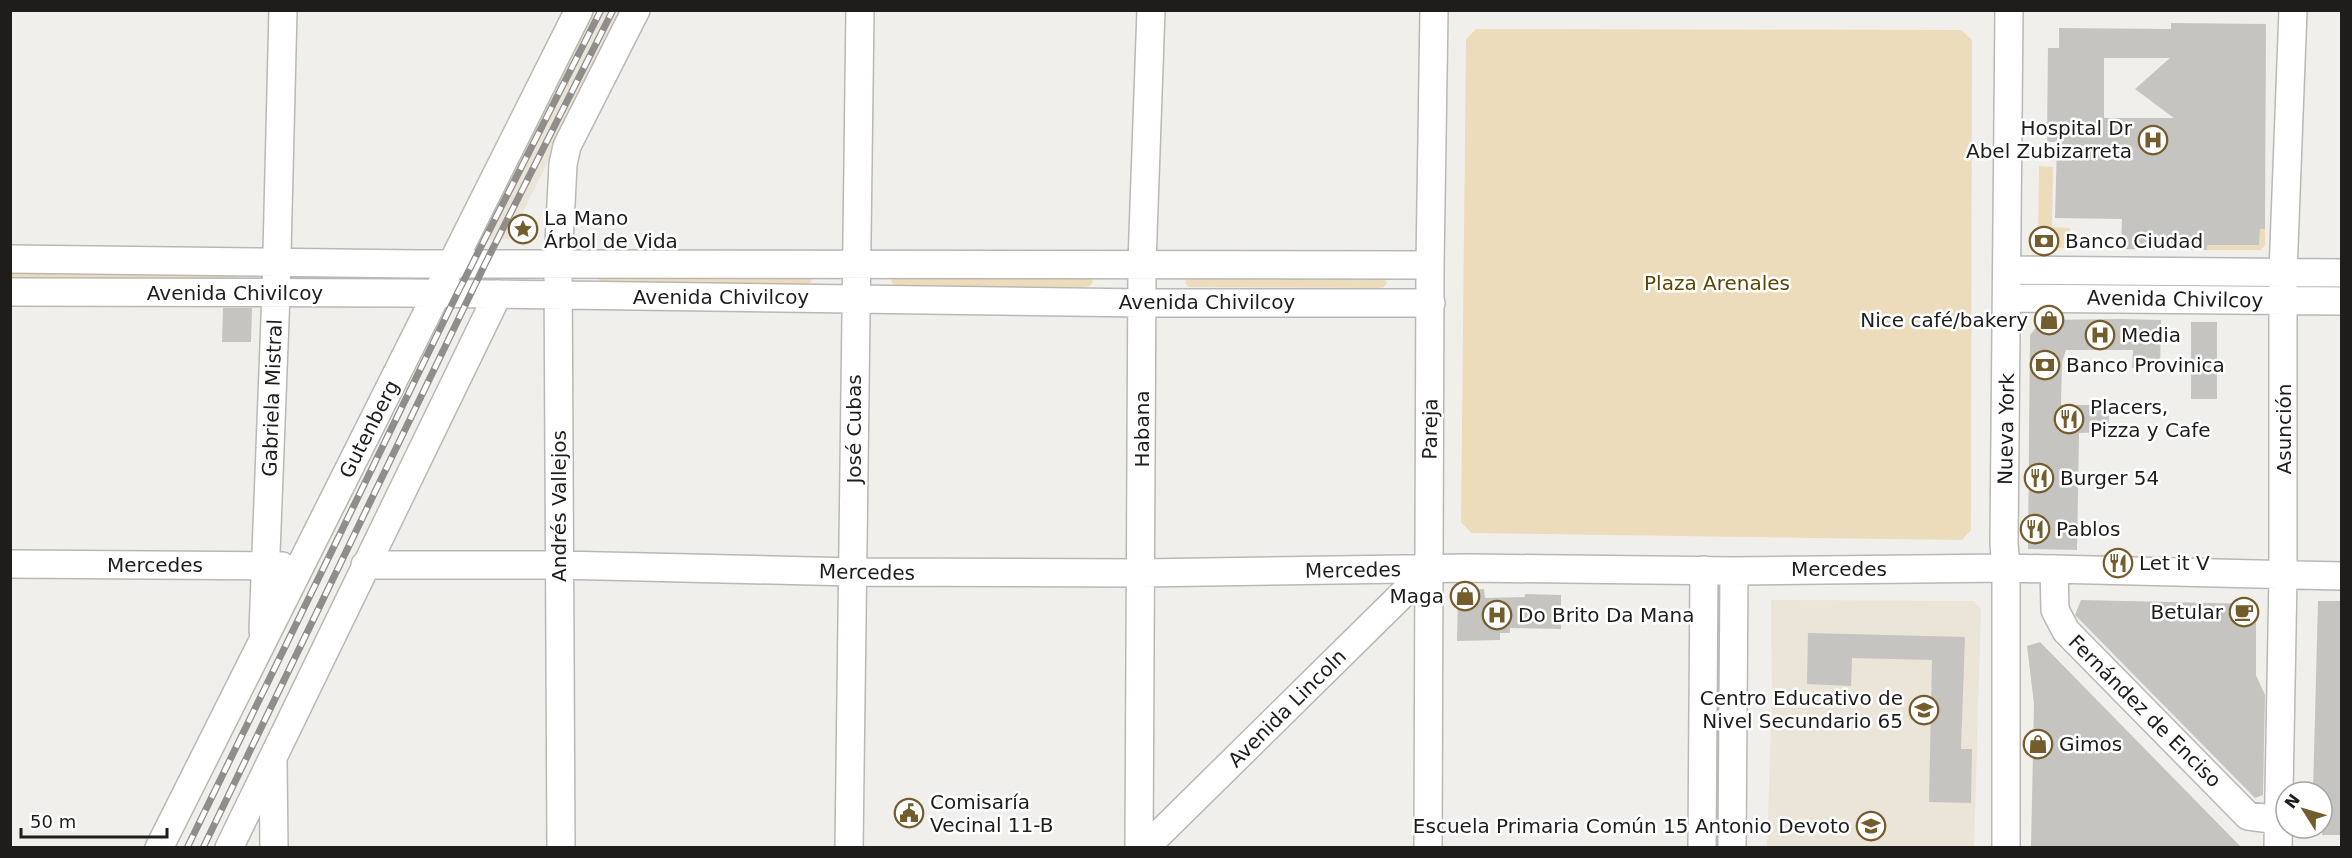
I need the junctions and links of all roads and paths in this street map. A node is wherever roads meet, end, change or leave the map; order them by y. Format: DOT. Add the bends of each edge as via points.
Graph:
graph roads {
  1 [pos="283,10"];
  2 [pos="566,10"];
  3 [pos="579,10"];
  4 [pos="636,10"];
  5 [pos="860,10"];
  6 [pos="1151,10"];
  7 [pos="1434,10"];
  8 [pos="2009,10"];
  9 [pos="2294,10"];
  10 [pos="564,38"];
  11 [pos="10,259"];
  12 [pos="277,262"];
  13 [pos="453,262"];
  14 [pos="558,263"];
  15 [pos="855,263"];
  16 [pos="1142,263"];
  17 [pos="1430,264"];
  18 [pos="2008,270"];
  19 [pos="2283,273"];
  20 [pos="2342,273"];
  21 [pos="10,292"];
  22 [pos="276,293"];
  23 [pos="438,294"];
  24 [pos="498,294"];
  25 [pos="559,296"];
  26 [pos="855,297"];
  27 [pos="2008,298"];
  28 [pos="2284,301"];
  29 [pos="2342,301"];
  30 [pos="1142,303"];
  31 [pos="1431,303"];
  32 [pos="10,564"];
  33 [pos="365,565"];
  34 [pos="560,565"];
  35 [pos="266,566"];
  36 [pos="300,566"];
  37 [pos="2006,568"];
  38 [pos="1428,569"];
  39 [pos="2054,569"];
  40 [pos="1704,570"];
  41 [pos="1734,570"];
  42 [pos="853,572"];
  43 [pos="1141,573"];
  44 [pos="2283,576"];
  45 [pos="2342,576"];
  46 [pos="263,641"];
  47 [pos="273,759"];
  48 [pos="2280,780"];
  49 [pos="2274,819"];
  50 [pos="159,848"];
  51 [pos="229,848"];
  52 [pos="274,848"];
  53 [pos="561,848"];
  54 [pos="849,848"];
  55 [pos="1139,848"];
  56 [pos="1145,848"];
  57 [pos="1428,848"];
  58 [pos="1701,848"];
  59 [pos="1732,848"];
  60 [pos="2006,848"];
  1 -- 12 [label="street, Gabriela Mistral"];
  2 -- 10 [label="street"];
  3 -- 10 [label="street, Gutenberg"];
  4 -- 14 [label="street, Andrés Vallejos" via="567,146"];
  5 -- 15 [label="street, José Cubas"];
  6 -- 16 [label="street, Habana"];
  7 -- 17 [label="street, Pareja"];
  8 -- 18 [label="street, Nueva York"];
  9 -- 19 [label="street, Asunción"];
  10 -- 13 [label="street, Gutenberg"];
  11 -- 12 [label="street, Avenida Chivilcoy"];
  12 -- 13 [label="street, Avenida Chivilcoy"];
  12 -- 22 [label="street, Gabriela Mistral"];
  13 -- 14 [label="street, Avenida Chivilcoy"];
  13 -- 23 [label="street, Gutenberg"];
  14 -- 15 [label="street, Avenida Chivilcoy"];
  14 -- 25 [label="street, Andrés Vallejos"];
  15 -- 16 [label="street, Avenida Chivilcoy"];
  15 -- 26 [label="street, José Cubas"];
  16 -- 17 [label="street, Avenida Chivilcoy"];
  16 -- 30 [label="street, Habana"];
  17 -- 31 [label="street, Pareja"];
  18 -- 19 [label="street, Avenida Chivilcoy"];
  18 -- 27 [label="street, Nueva York"];
  19 -- 20 [label="street, Avenida Chivilcoy"];
  19 -- 28 [label="street, Asunción"];
  21 -- 22 [label="street, Avenida Chivilcoy"];
  22 -- 23 [label="street, Avenida Chivilcoy"];
  22 -- 35 [label="street, Gabriela Mistral"];
  23 -- 24 [label="street, Avenida Chivilcoy"];
  23 -- 36 [label="street, Gutenberg"];
  24 -- 25 [label="street, Avenida Chivilcoy"];
  24 -- 33 [label="street"];
  25 -- 26 [label="street, Avenida Chivilcoy"];
  25 -- 34 [label="street, Andrés Vallejos"];
  26 -- 30 [label="street, Avenida Chivilcoy"];
  26 -- 42 [label="street, José Cubas"];
  27 -- 28 [label="street, Avenida Chivilcoy"];
  27 -- 37 [label="street, Nueva York"];
  28 -- 29 [label="street, Avenida Chivilcoy"];
  28 -- 44 [label="street, Asunción"];
  30 -- 31 [label="street, Avenida Chivilcoy"];
  30 -- 43 [label="street, Habana"];
  31 -- 38 [label="street, Pareja"];
  32 -- 35 [label="street, Mercedes"];
  33 -- 34 [label="street, Mercedes"];
  33 -- 47 [label="street"];
  34 -- 42 [label="street, Mercedes"];
  34 -- 53 [label="street, Andrés Vallejos"];
  35 -- 36 [label="street, Mercedes"];
  35 -- 46 [label="street, Gabriela Mistral"];
  36 -- 46 [label="street, Gutenberg"];
  37 -- 39 [label="street, Mercedes"];
  37 -- 41 [label="street, Mercedes"];
  37 -- 60 [label="street, Nueva York"];
  38 -- 40 [label="street, Mercedes"];
  38 -- 43 [label="street, Mercedes"];
  38 -- 56 [label="street, Avenida Lincoln"];
  38 -- 57 [label="street, Pareja"];
  39 -- 44 [label="street, Mercedes"];
  39 -- 49 [label="street, Fernández de Enciso" via="2055,610 2066,631 2248,816"];
  40 -- 41 [label="street, Mercedes"];
  40 -- 58 [label="street"];
  41 -- 59 [label="street"];
  42 -- 43 [label="street, Mercedes"];
  42 -- 54 [label="street, José Cubas"];
  43 -- 55 [label="street, Habana"];
  44 -- 45 [label="street, Mercedes"];
  44 -- 48 [label="street, Asunción"];
  46 -- 50 [label="street, Gutenberg"];
  47 -- 51 [label="street"];
  47 -- 52 [label="street"];
}
